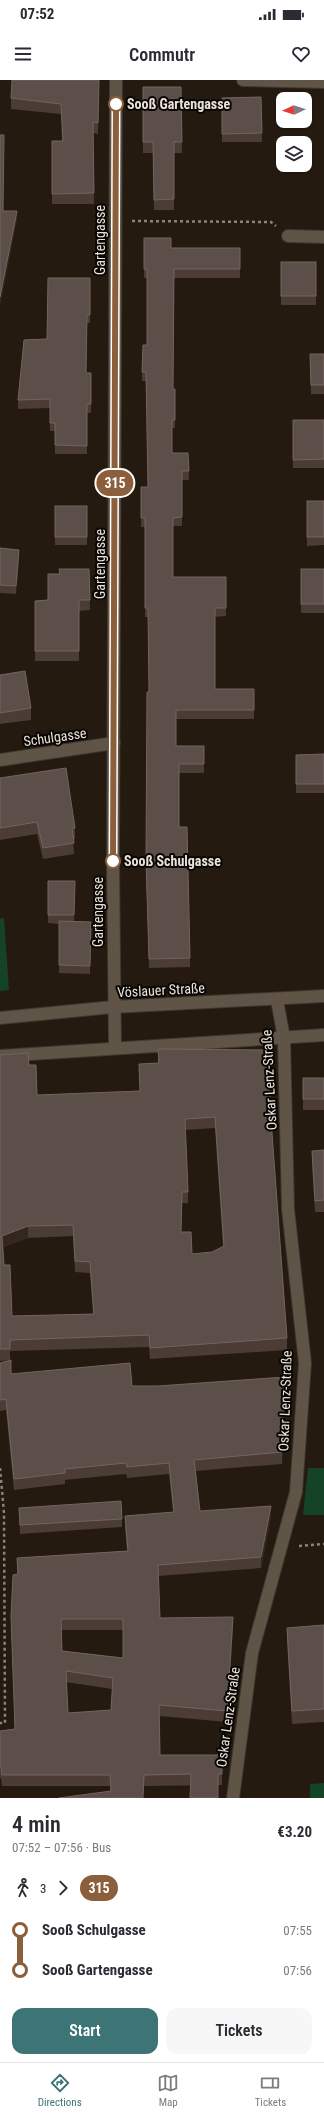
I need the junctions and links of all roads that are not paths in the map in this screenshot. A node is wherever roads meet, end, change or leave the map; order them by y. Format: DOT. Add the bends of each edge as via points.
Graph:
graph roads {
  1 [pos="116,80"];
  2 [pos="243,80"];
  3 [pos="301,81"];
  4 [pos="324,82"];
  5 [pos="288,236"];
  6 [pos="324,237"];
  7 [pos="114,743"];
  8 [pos="0,760"];
  9 [pos="324,996"];
  10 [pos="277,1000"];
  11 [pos="114,1007"];
  12 [pos="0,1018"];
  13 [pos="324,1035"];
  14 [pos="284,1038"];
  15 [pos="115,1048"];
  16 [pos="0,1056"];
  17 [pos="233,1798"];
  1 -- 7 [label="street, Gartengasse"];
  2 -- 3 [label="street"];
  3 -- 4 [label="street"];
  5 -- 6 [label="street"];
  7 -- 8 [label="street, Schulgasse"];
  7 -- 11 [label="street, Gartengasse"];
  9 -- 10 [label="street, Vöslauer Straße"];
  10 -- 11 [label="street, Vöslauer Straße"];
  10 -- 14 [label="street, Oskar Lenz-Straße"];
  11 -- 12 [label="street, Vöslauer Straße"];
  11 -- 15 [label="street, Gartengasse"];
  13 -- 14 [label="street"];
  14 -- 15 [label="street"];
  14 -- 17 [label="street, Oskar Lenz-Straße" via="288,1209 305,1363 296,1492 252,1653"];
  15 -- 16 [label="street"];
}
